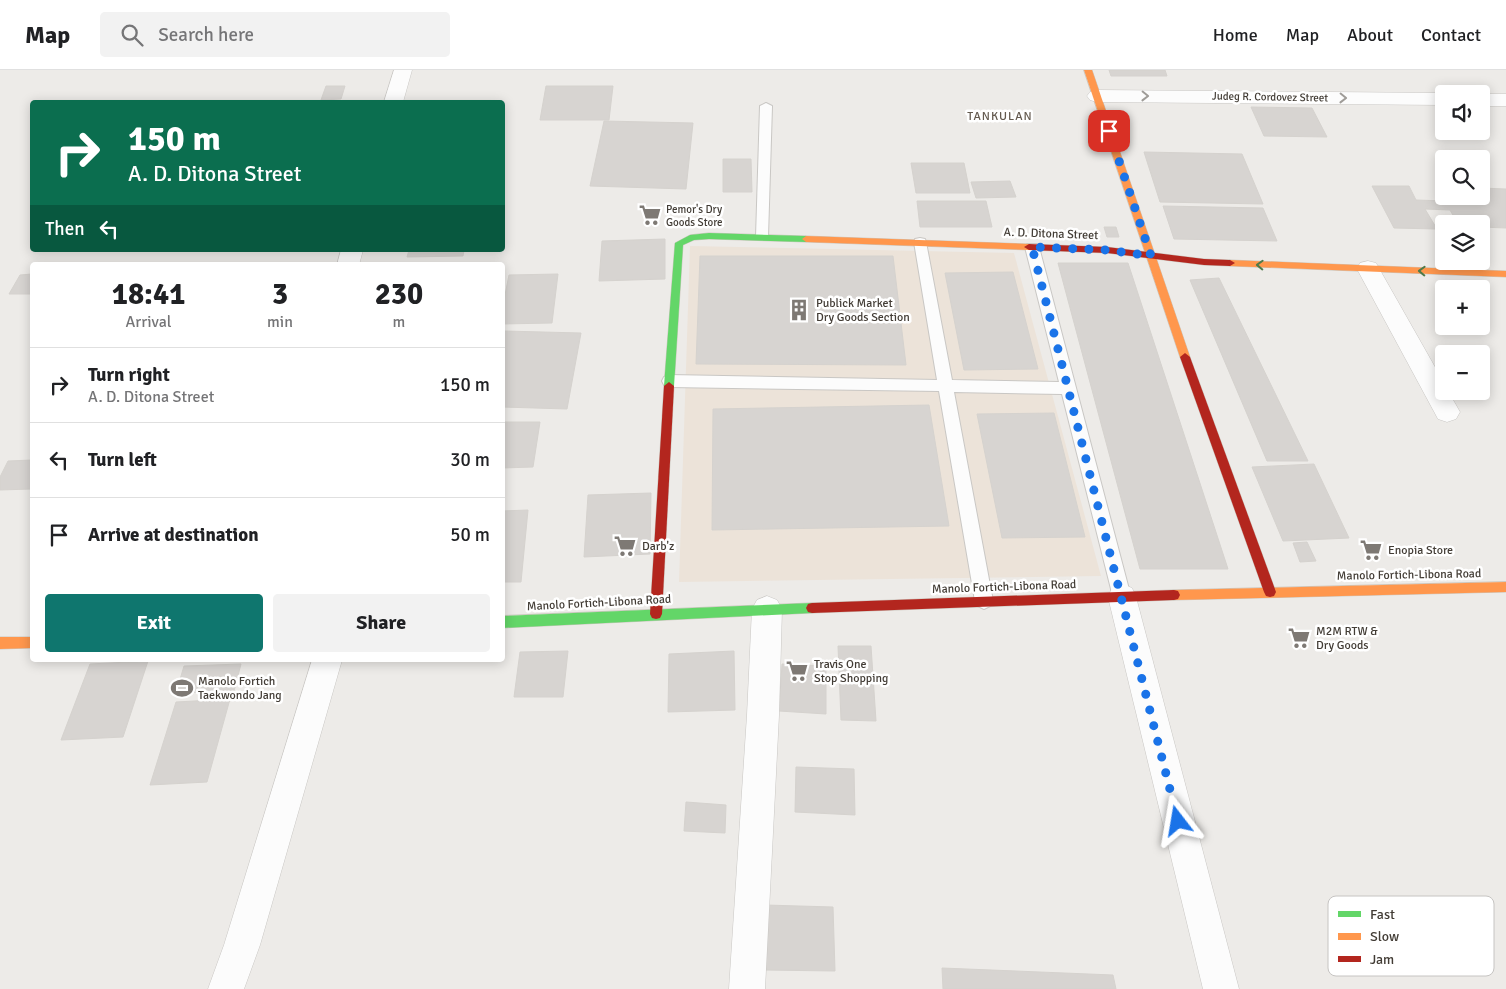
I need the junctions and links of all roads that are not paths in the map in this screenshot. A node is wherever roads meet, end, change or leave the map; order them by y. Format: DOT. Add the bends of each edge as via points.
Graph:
graph roads {
  1 [pos="403,70"];
  2 [pos="1088,70"];
  3 [pos="1097,96"];
  4 [pos="1435,99"];
  5 [pos="395,100"];
  6 [pos="1490,100"];
  7 [pos="1506,100"];
  8 [pos="766,106"];
  9 [pos="762,237"];
  10 [pos="920,242"];
  11 [pos="1032,247"];
  12 [pos="1151,256"];
  13 [pos="1368,269"];
  14 [pos="1506,274"];
  15 [pos="669,381"];
  16 [pos="945,386"];
  17 [pos="1068,388"];
  18 [pos="1447,412"];
  19 [pos="1506,587"];
  20 [pos="1270,592"];
  21 [pos="1122,597"];
  22 [pos="984,601"];
  23 [pos="767,609"];
  24 [pos="656,614"];
  25 [pos="505,622"];
  26 [pos="0,643"];
  27 [pos="30,643"];
  28 [pos="326,662"];
  29 [pos="226,989"];
  30 [pos="747,989"];
  31 [pos="1221,989"];
  1 -- 5 [label="street"];
  2 -- 3 [label="street"];
  3 -- 4 [label="street, Judeg R. Cordovez Street, one-way"];
  3 -- 12 [label="street"];
  6 -- 7 [label="street"];
  8 -- 9 [label="lane"];
  9 -- 10 [label="street, A. D. Ditona Street"];
  9 -- 15 [label="street, A. D. Ditona Street" via="709,236 685,239 679,243"];
  10 -- 11 [label="street, A. D. Ditona Street"];
  10 -- 16 [label="lane"];
  11 -- 12 [label="street, A. D. Ditona Street" via="1107,250"];
  11 -- 17 [label="lane"];
  13 -- 12 [label="street, A. D. Ditona Street, one-way" via="1204,262"];
  12 -- 20 [label="street"];
  14 -- 13 [label="street, A. D. Ditona Street, one-way"];
  13 -- 18 [label="street"];
  15 -- 16 [label="lane"];
  15 -- 24 [label="street"];
  16 -- 17 [label="lane"];
  16 -- 22 [label="lane"];
  17 -- 21 [label="lane"];
  19 -- 20 [label="street, Manolo Fortich-Libona Road"];
  20 -- 21 [label="street, Manolo Fortich-Libona Road"];
  21 -- 22 [label="street, Manolo Fortich-Libona Road"];
  21 -- 31 [label="street"];
  22 -- 23 [label="street, Manolo Fortich-Libona Road"];
  23 -- 24 [label="street, Manolo Fortich-Libona Road"];
  23 -- 30 [label="street"];
  24 -- 25 [label="street, Manolo Fortich-Libona Road"];
  26 -- 27 [label="street"];
  28 -- 29 [label="street"];
}
